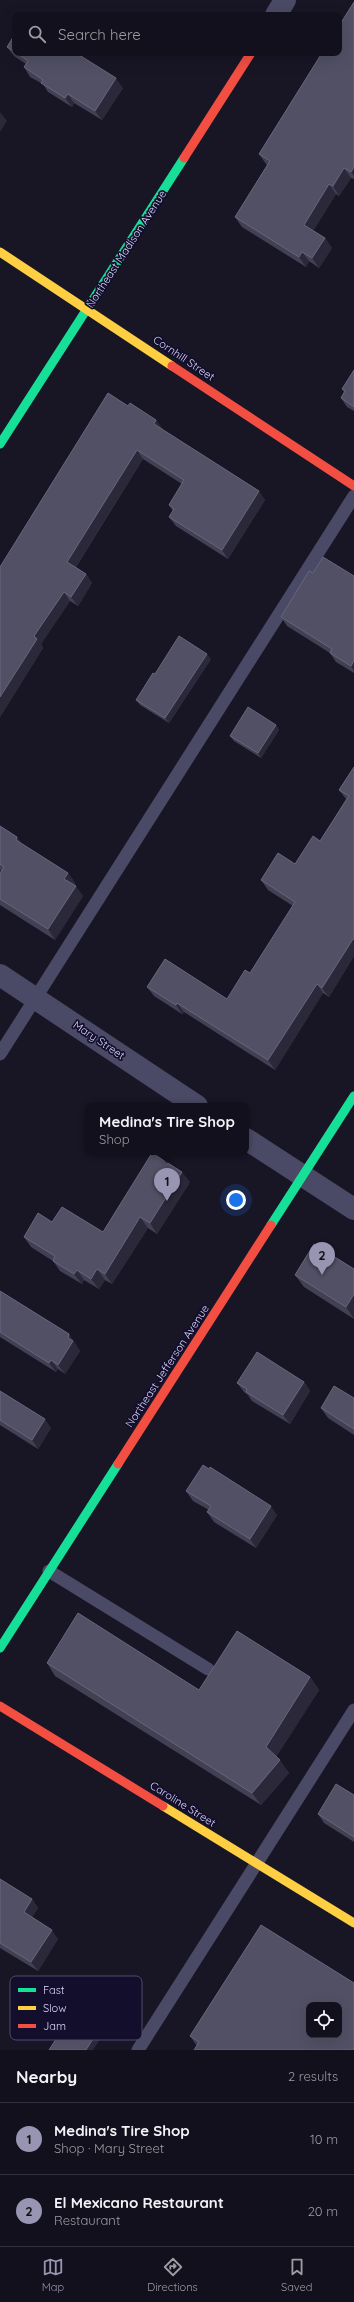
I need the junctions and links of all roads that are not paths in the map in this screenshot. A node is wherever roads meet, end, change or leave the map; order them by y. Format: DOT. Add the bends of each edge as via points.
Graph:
graph roads {
  1 [pos="285,0"];
  2 [pos="278,12"];
  3 [pos="249,56"];
  4 [pos="0,252"];
  5 [pos="87,308"];
  6 [pos="0,444"];
  7 [pos="354,486"];
  8 [pos="354,496"];
  9 [pos="0,974"];
  10 [pos="35,997"];
  11 [pos="0,1054"];
  12 [pos="354,1096"];
  13 [pos="193,1103"];
  14 [pos="249,1141"];
  15 [pos="302,1177"];
  16 [pos="354,1209"];
  17 [pos="49,1571"];
  18 [pos="0,1648"];
  19 [pos="208,1669"];
  20 [pos="0,1706"];
  21 [pos="354,1710"];
  22 [pos="256,1864"];
  23 [pos="354,1923"];
  24 [pos="138,2050"];
  1 -- 2 [label="street"];
  3 -- 5 [label="street, Northeast Madison Avenue"];
  4 -- 5 [label="street, Cornhill Street"];
  5 -- 6 [label="street, Northeast Madison Avenue"];
  5 -- 7 [label="street, Cornhill Street"];
  8 -- 10 [label="lane"];
  9 -- 10 [label="street, Mary Street"];
  10 -- 11 [label="lane"];
  10 -- 13 [label="street, Mary Street"];
  12 -- 15 [label="street, Northeast Jefferson Avenue"];
  14 -- 15 [label="street"];
  15 -- 16 [label="street"];
  15 -- 17 [label="street, Northeast Jefferson Avenue"];
  17 -- 18 [label="street, Northeast Jefferson Avenue"];
  17 -- 19 [label="lane"];
  20 -- 22 [label="street, Caroline Street"];
  21 -- 22 [label="lane"];
  22 -- 23 [label="street, Caroline Street"];
  22 -- 24 [label="lane"];
}
